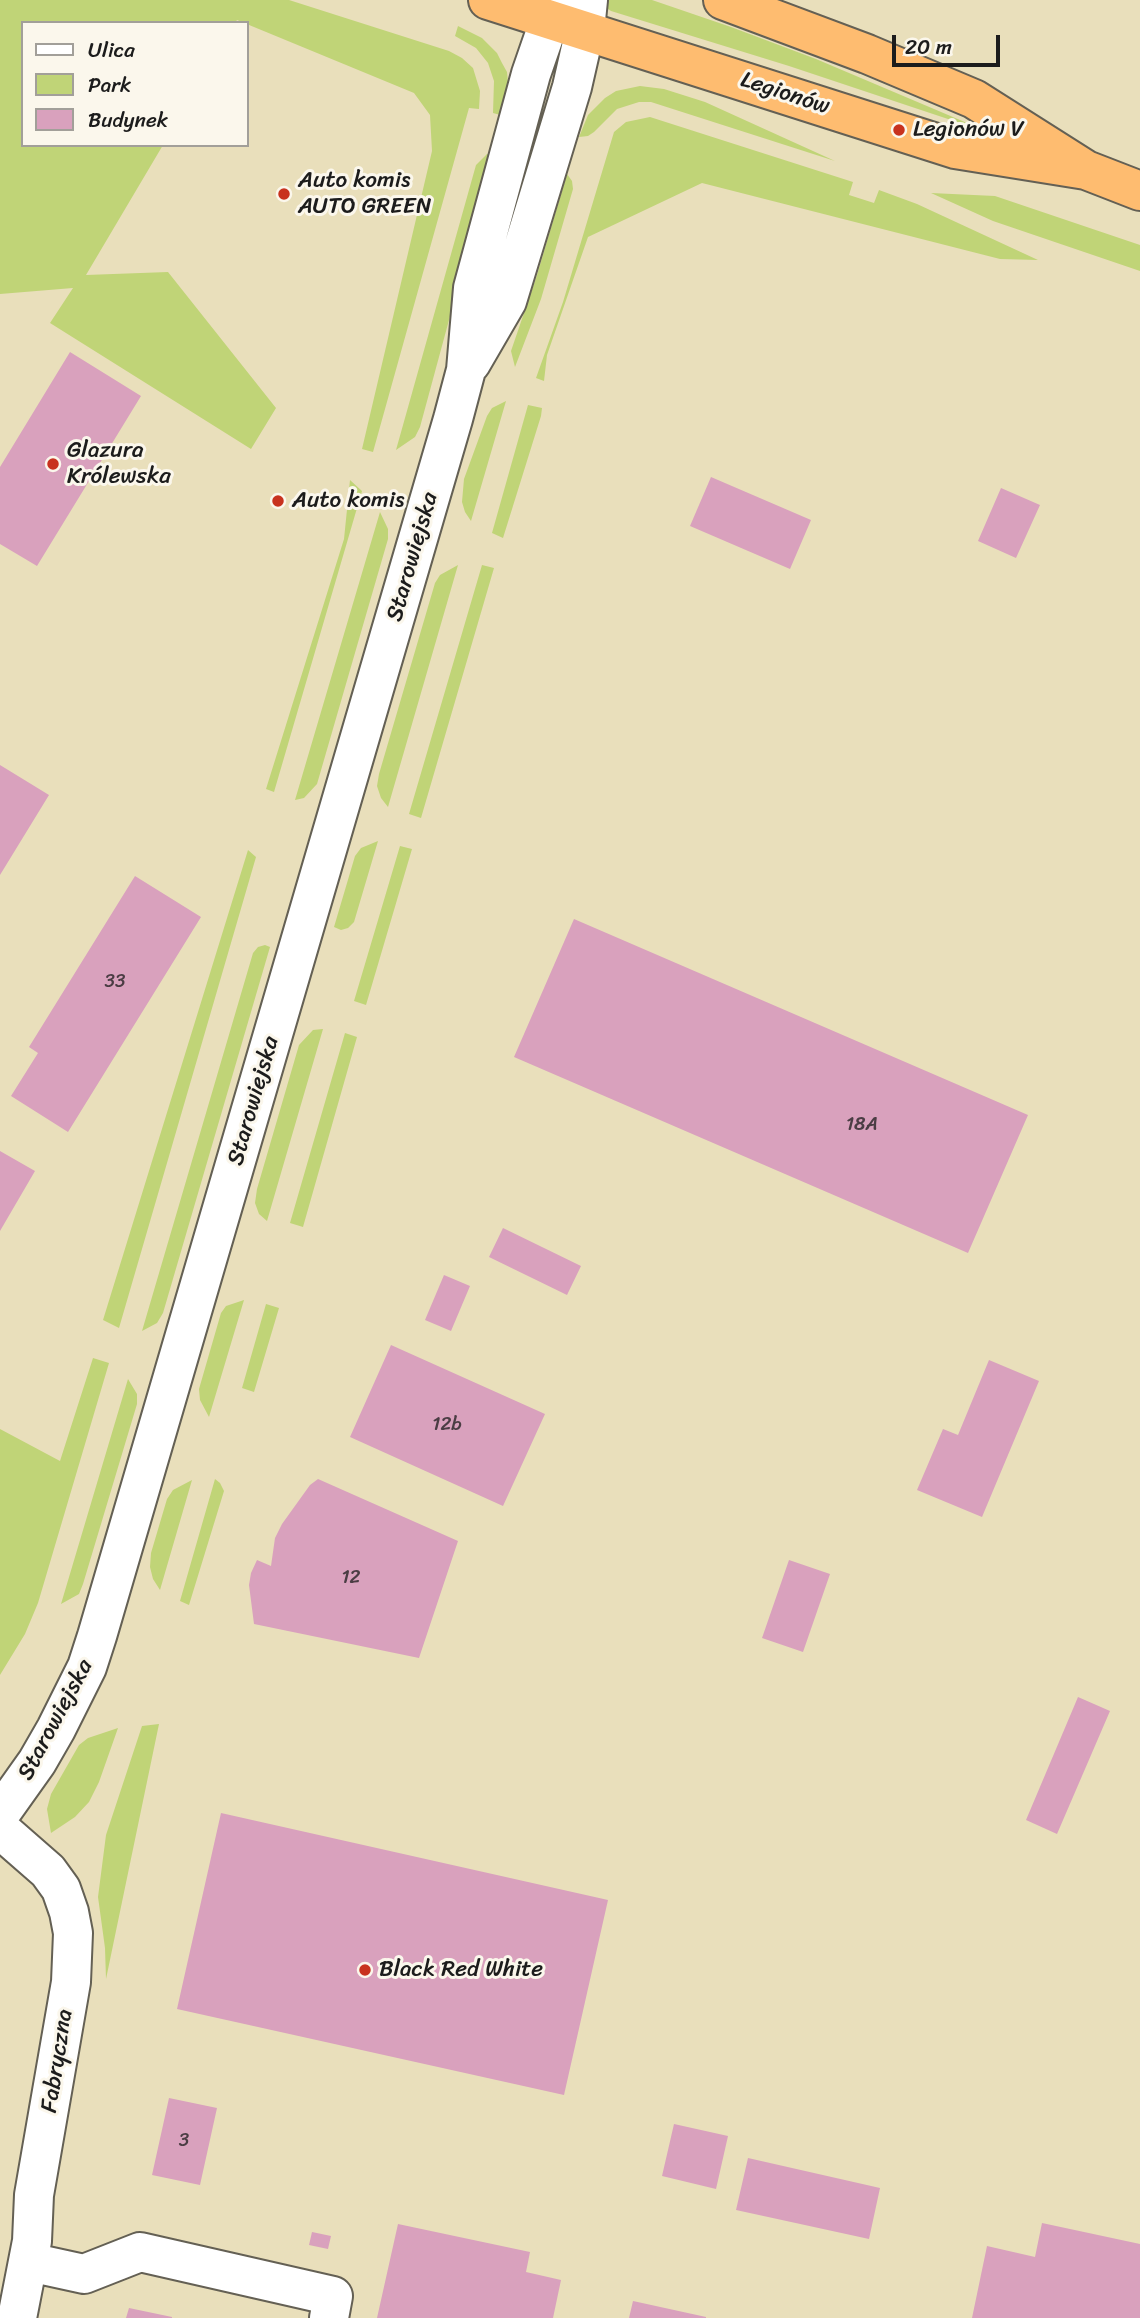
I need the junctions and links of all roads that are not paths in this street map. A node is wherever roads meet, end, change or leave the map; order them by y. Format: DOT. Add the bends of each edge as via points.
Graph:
graph roads {
  1 [pos="488,0"];
  2 [pos="723,0"];
  3 [pos="571,12"];
  4 [pos="1086,170"];
  5 [pos="1140,191"];
  6 [pos="0,1814"];
  7 [pos="0,1829"];
  8 [pos="29,2262"];
  9 [pos="18,2318"];
  10 [pos="329,2318"];
  1 -- 3 [label="highway, Legionów"];
  2 -- 4 [label="highway, Legionów" via="974,99"];
  3 -- 4 [label="highway, Legionów" via="956,149"];
  3 -- 6 [label="street, Starowiejska" via="561,126 508,301 466,370 97,1636 56,1729"];
  4 -- 5 [label="highway, Legionów"];
  7 -- 8 [label="street, Fabryczna" via="48,1871 61,1889 73,1933 71,1982 34,2195"];
  8 -- 9 [label="street, Fabryczna"];
  8 -- 10 [label="street" via="84,2273 140,2252 333,2296"];
}
